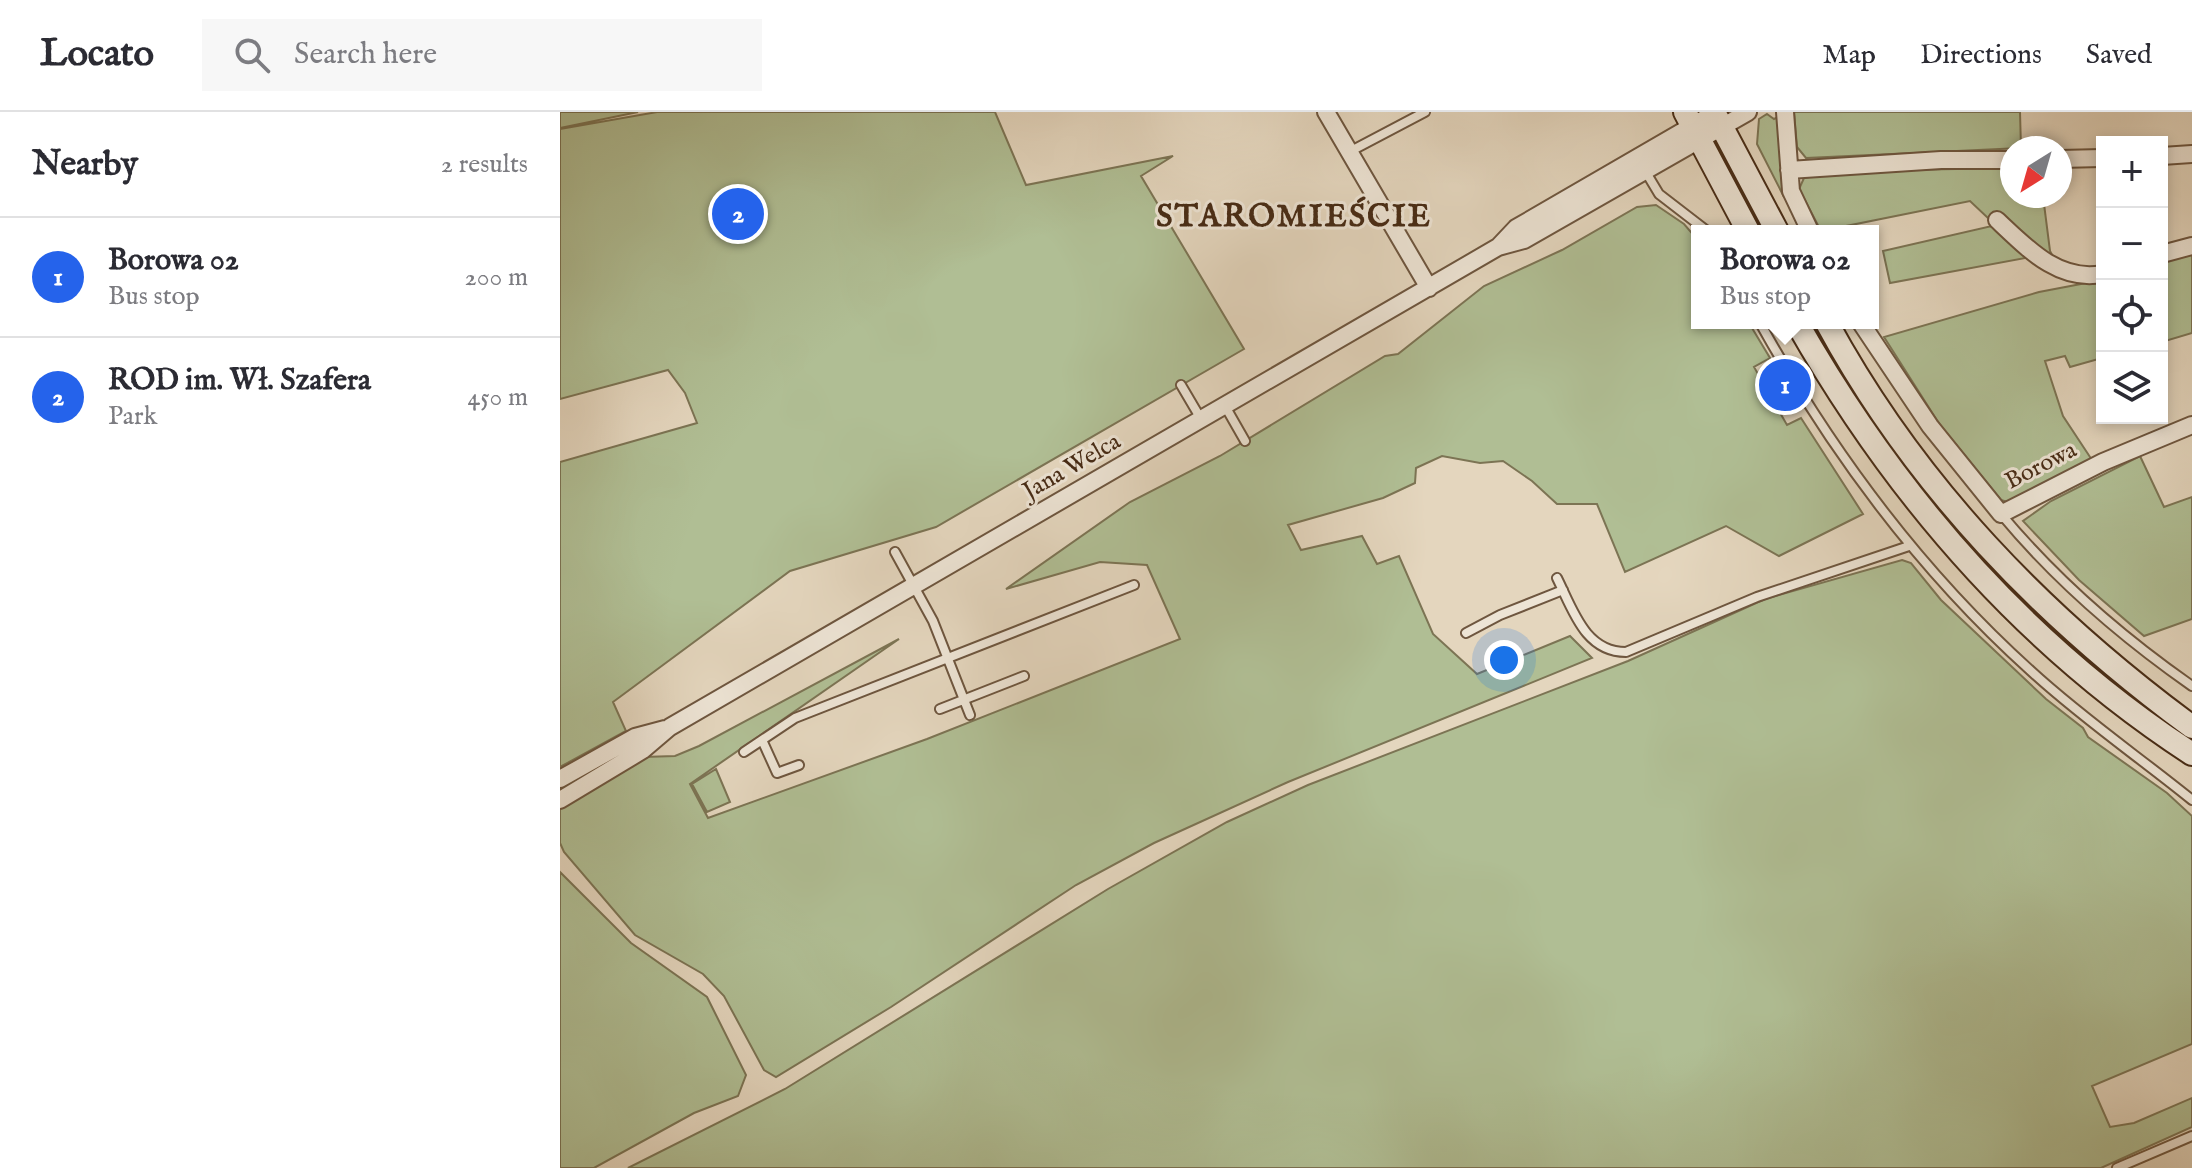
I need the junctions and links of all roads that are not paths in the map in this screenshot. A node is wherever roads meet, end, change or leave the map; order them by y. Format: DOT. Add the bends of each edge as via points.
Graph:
graph roads {
  1 [pos="1326,112"];
  2 [pos="1425,112"];
  3 [pos="1748,112"];
  4 [pos="1785,112"];
  5 [pos="1716,116"];
  6 [pos="1693,126"];
  7 [pos="1349,152"];
  8 [pos="2192,154"];
  9 [pos="2168,156"];
  10 [pos="2096,158"];
  11 [pos="2072,159"];
  12 [pos="2000,160"];
  13 [pos="1642,164"];
  14 [pos="1789,170"];
  15 [pos="1997,220"];
  16 [pos="1699,225"];
  17 [pos="1745,225"];
  18 [pos="1774,225"];
  19 [pos="1807,225"];
  20 [pos="2192,246"];
  21 [pos="2168,252"];
  22 [pos="2096,274"];
  23 [pos="1429,288"];
  24 [pos="1764,329"];
  25 [pos="1800,329"];
  26 [pos="1831,329"];
  27 [pos="1865,329"];
  28 [pos="1181,385"];
  29 [pos="1225,406"];
  30 [pos="1202,420"];
  31 [pos="2192,425"];
  32 [pos="1245,441"];
  33 [pos="2001,514"];
  34 [pos="1909,546"];
  35 [pos="895,552"];
  36 [pos="1557,578"];
  37 [pos="915,585"];
  38 [pos="1134,585"];
  39 [pos="1563,590"];
  40 [pos="1466,633"];
  41 [pos="948,658"];
  42 [pos="1024,676"];
  43 [pos="2192,686"];
  44 [pos="964,700"];
  45 [pos="940,709"];
  46 [pos="970,715"];
  47 [pos="670,727"];
  48 [pos="2192,727"];
  49 [pos="762,740"];
  50 [pos="744,752"];
  51 [pos="2192,754"];
  52 [pos="799,765"];
  53 [pos="560,779"];
  54 [pos="560,800"];
  55 [pos="2192,800"];
  56 [pos="2192,1136"];
  57 [pos="2117,1168"];
  1 -- 7 [label="street"];
  2 -- 7 [label="lane"];
  3 -- 5 [label="street, Jana Welca"];
  4 -- 14 [label="street"];
  5 -- 6 [label="street, Jana Welca"];
  5 -- 18 [label="main road"];
  6 -- 13 [label="street, Jana Welca"];
  6 -- 17 [label="main road"];
  7 -- 23 [label="street"];
  8 -- 9 [label="street"];
  10 -- 11 [label="street"];
  12 -- 14 [label="street"];
  13 -- 16 [label="lane" via="1659,194"];
  13 -- 23 [label="street, Jana Welca" via="1524,240 1498,247"];
  14 -- 19 [label="street" via="1791,191"];
  15 -- 22 [label="street" via="2031,252 2068,274"];
  20 -- 21 [label="street"];
  23 -- 29 [label="street, Jana Welca"];
  24 -- 34 [label="lane" via="1836,449"];
  25 -- 51 [label="main road" via="1881,456 1947,541 2059,652"];
  26 -- 48 [label="main road" via="1900,439 1968,527 2074,634"];
  27 -- 33 [label="street" via="1930,426"];
  28 -- 30 [label="lane"];
  29 -- 30 [label="street, Jana Welca"];
  29 -- 32 [label="lane"];
  30 -- 37 [label="street, Jana Welca"];
  31 -- 33 [label="street, Borowa" via="2103,462"];
  33 -- 43 [label="lane" via="2076,593"];
  34 -- 39 [label="lane" via="1757,597 1626,652 1608,652 1595,644"];
  34 -- 55 [label="lane" via="2033,674"];
  35 -- 37 [label="lane"];
  36 -- 39 [label="lane"];
  37 -- 41 [label="lane"];
  37 -- 47 [label="street, Jana Welca"];
  38 -- 41 [label="lane"];
  39 -- 40 [label="lane"];
  41 -- 44 [label="lane"];
  41 -- 49 [label="lane" via="795,718"];
  42 -- 44 [label="lane"];
  44 -- 45 [label="lane"];
  44 -- 46 [label="lane"];
  47 -- 53 [label="street, Jana Welca" via="635,737"];
  47 -- 54 [label="street, Jana Welca" via="643,750"];
  49 -- 50 [label="lane"];
  49 -- 52 [label="lane" via="777,773"];
  56 -- 57 [label="lane"];
}
